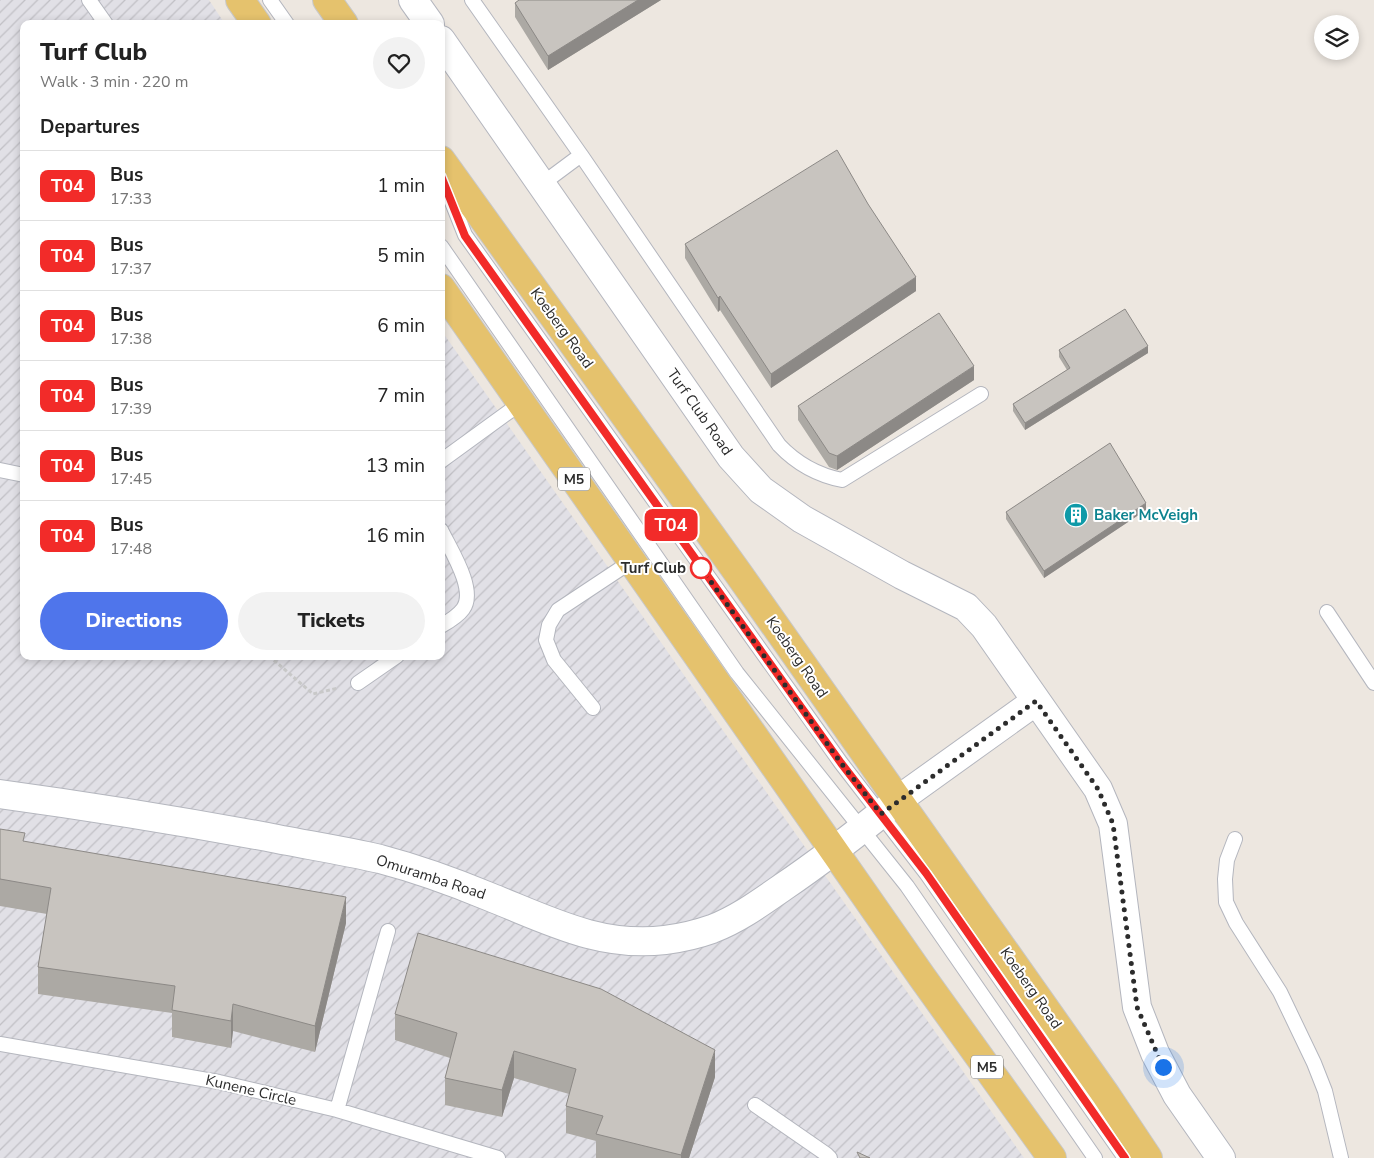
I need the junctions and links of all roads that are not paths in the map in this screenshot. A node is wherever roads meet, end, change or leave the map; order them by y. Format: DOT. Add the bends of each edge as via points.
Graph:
graph roads {
  1 [pos="89,0"];
  2 [pos="240,0"];
  3 [pos="270,0"];
  4 [pos="327,0"];
  5 [pos="413,0"];
  6 [pos="472,0"];
  7 [pos="103,20"];
  8 [pos="254,20"];
  9 [pos="284,20"];
  10 [pos="341,20"];
  11 [pos="427,20"];
  12 [pos="445,46"];
  13 [pos="581,155"];
  14 [pos="445,166"];
  15 [pos="542,184"];
  16 [pos="445,186"];
  17 [pos="445,252"];
  18 [pos="445,294"];
  19 [pos="980,394"];
  20 [pos="521,403"];
  21 [pos="445,458"];
  22 [pos="0,470"];
  23 [pos="20,473"];
  24 [pos="445,538"];
  25 [pos="632,561"];
  26 [pos="1327,612"];
  27 [pos="445,623"];
  28 [pos="391,660"];
  29 [pos="358,683"];
  30 [pos="1374,683"];
  31 [pos="1036,701"];
  32 [pos="593,708"];
  33 [pos="0,794"];
  34 [pos="880,814"];
  35 [pos="1235,839"];
  36 [pos="835,850"];
  37 [pos="388,931"];
  38 [pos="0,1044"];
  39 [pos="755,1104"];
  40 [pos="337,1110"];
  41 [pos="498,1158"];
  42 [pos="830,1158"];
  43 [pos="1052,1158"];
  44 [pos="1094,1158"];
  45 [pos="1125,1158"];
  46 [pos="1148,1158"];
  47 [pos="1221,1158"];
  48 [pos="1341,1158"];
  1 -- 7 [label="lane"];
  2 -- 8 [label="main road"];
  3 -- 9 [label="lane"];
  4 -- 10 [label="main road"];
  5 -- 11 [label="street"];
  6 -- 13 [label="lane"];
  12 -- 15 [label="street, Turf Club Road"];
  13 -- 15 [label="lane"];
  13 -- 19 [label="lane" via="779,445 808,468 824,477 842,480"];
  14 -- 34 [label="main road, Koeberg Road"];
  15 -- 31 [label="street, Turf Club Road" via="731,457 761,490 802,519 966,607 984,626"];
  16 -- 34 [label="lane" via="465,236"];
  17 -- 34 [label="lane" via="737,673"];
  18 -- 20 [label="main road, M5"];
  20 -- 21 [label="lane"];
  20 -- 25 [label="main road, M5"];
  22 -- 23 [label="lane"];
  24 -- 27 [label="lane" via="467,585 468,599 463,610"];
  25 -- 32 [label="lane" via="558,610 549,625 546,640 554,660"];
  25 -- 36 [label="main road, M5"];
  26 -- 30 [label="lane"];
  28 -- 29 [label="lane"];
  31 -- 34 [label="street"];
  31 -- 47 [label="street, Turf Club Road" via="1098,789 1113,824 1137,1007 1177,1095"];
  33 -- 36 [label="street, Omuramba Road" via="195,823 378,859 449,881 577,932 622,940 666,940 710,930 752,908"];
  34 -- 36 [label="street, Omuramba Road"];
  34 -- 44 [label="lane" via="907,886"];
  34 -- 45 [label="lane" via="926,873"];
  34 -- 46 [label="main road, Koeberg Road" via="1106,1095"];
  35 -- 48 [label="lane" via="1225,879 1226,902 1280,992 1314,1063 1325,1091"];
  36 -- 43 [label="main road, M5"];
  37 -- 40 [label="lane"];
  38 -- 40 [label="lane, Kunene Circle" via="219,1082"];
  39 -- 42 [label="lane"];
  40 -- 41 [label="lane, Kunene Circle"];
}
